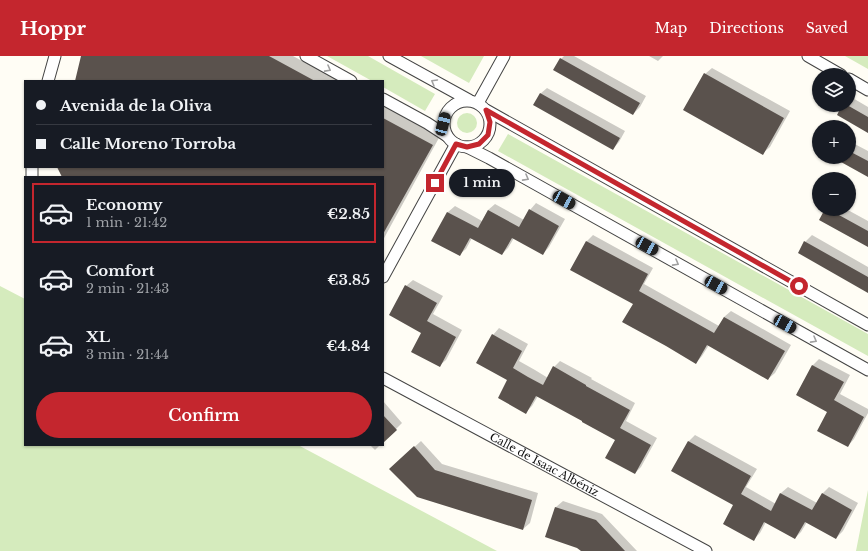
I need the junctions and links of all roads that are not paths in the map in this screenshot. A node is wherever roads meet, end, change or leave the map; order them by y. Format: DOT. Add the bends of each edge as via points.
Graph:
graph roads {
  1 [pos="55,56"];
  2 [pos="306,56"];
  3 [pos="389,56"];
  4 [pos="504,56"];
  5 [pos="808,56"];
  6 [pos="829,68"];
  7 [pos="48,80"];
  8 [pos="349,80"];
  9 [pos="856,83"];
  10 [pos="868,90"];
  11 [pos="384,100"];
  12 [pos="478,105"];
  13 [pos="447,136"];
  14 [pos="461,146"];
  15 [pos="384,275"];
  16 [pos="868,325"];
  17 [pos="868,370"];
  18 [pos="384,379"];
  19 [pos="706,551"];
  1 -- 7 [label="street"];
  2 -- 8 [label="street, one-way"];
  12 -- 3 [label="street, one-way"];
  4 -- 12 [label="street"];
  5 -- 6 [label="street"];
  9 -- 10 [label="street"];
  11 -- 13 [label="street"];
  12 -- 13 [label="street" via="456,103 447,112 443,124"];
  12 -- 14 [label="street" via="490,122 488,135 479,144"];
  12 -- 16 [label="street"];
  13 -- 14 [label="street"];
  14 -- 15 [label="street" via="443,169"];
  14 -- 17 [label="street, one-way" via="489,158"];
  18 -- 19 [label="street, Calle de Isaac Albéniz"];
}
